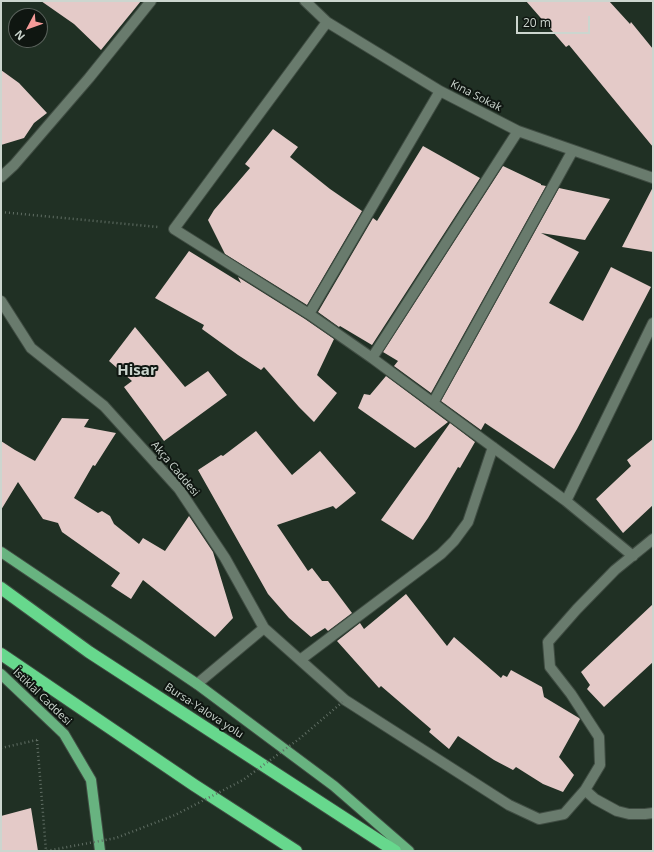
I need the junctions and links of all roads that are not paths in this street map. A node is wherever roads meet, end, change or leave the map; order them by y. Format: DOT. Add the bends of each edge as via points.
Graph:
graph roads {
  1 [pos="151,1"];
  2 [pos="305,1"];
  3 [pos="327,22"];
  4 [pos="440,90"];
  5 [pos="518,131"];
  6 [pos="573,150"];
  7 [pos="1,177"];
  8 [pos="653,178"];
  9 [pos="1,300"];
  10 [pos="309,314"];
  11 [pos="653,323"];
  12 [pos="372,358"];
  13 [pos="434,403"];
  14 [pos="493,447"];
  15 [pos="566,501"];
  16 [pos="653,539"];
  17 [pos="1,552"];
  18 [pos="632,556"];
  19 [pos="1,588"];
  20 [pos="264,628"];
  21 [pos="1,654"];
  22 [pos="300,660"];
  23 [pos="1,674"];
  24 [pos="197,684"];
  25 [pos="585,790"];
  26 [pos="653,813"];
  27 [pos="100,851"];
  28 [pos="296,851"];
  29 [pos="395,851"];
  30 [pos="409,851"];
  1 -- 7 [label="street" via="89,78"];
  2 -- 3 [label="street, Kına Sokak"];
  3 -- 4 [label="street, Kına Sokak"];
  3 -- 10 [label="street" via="174,229"];
  4 -- 5 [label="street, Kına Sokak"];
  4 -- 10 [label="street"];
  5 -- 6 [label="street, Kına Sokak"];
  5 -- 12 [label="street"];
  6 -- 8 [label="street, Kına Sokak"];
  6 -- 13 [label="street"];
  9 -- 20 [label="street, Akça Caddesi" via="31,348 104,406 179,489 225,558"];
  10 -- 12 [label="street"];
  11 -- 15 [label="street"];
  12 -- 13 [label="street"];
  13 -- 14 [label="street"];
  14 -- 15 [label="street"];
  14 -- 22 [label="street" via="468,522 454,541 441,554"];
  15 -- 18 [label="street"];
  16 -- 18 [label="street, Akça Caddesi"];
  17 -- 24 [label="main road"];
  18 -- 25 [label="street, Akça Caddesi" via="615,570 548,642 550,667 599,737 600,765"];
  19 -- 29 [label="highway, Bursa-Yalova yolu" via="89,652"];
  20 -- 22 [label="street, Akça Caddesi"];
  20 -- 24 [label="street"];
  21 -- 28 [label="highway" via="187,781"];
  22 -- 25 [label="street, Akça Caddesi" via="345,700 509,805 539,819 564,814"];
  23 -- 27 [label="main road, İstiklal Caddesi" via="64,734 91,780"];
  24 -- 30 [label="main road" via="334,786"];
  25 -- 26 [label="street" via="617,811 630,814"];
}
